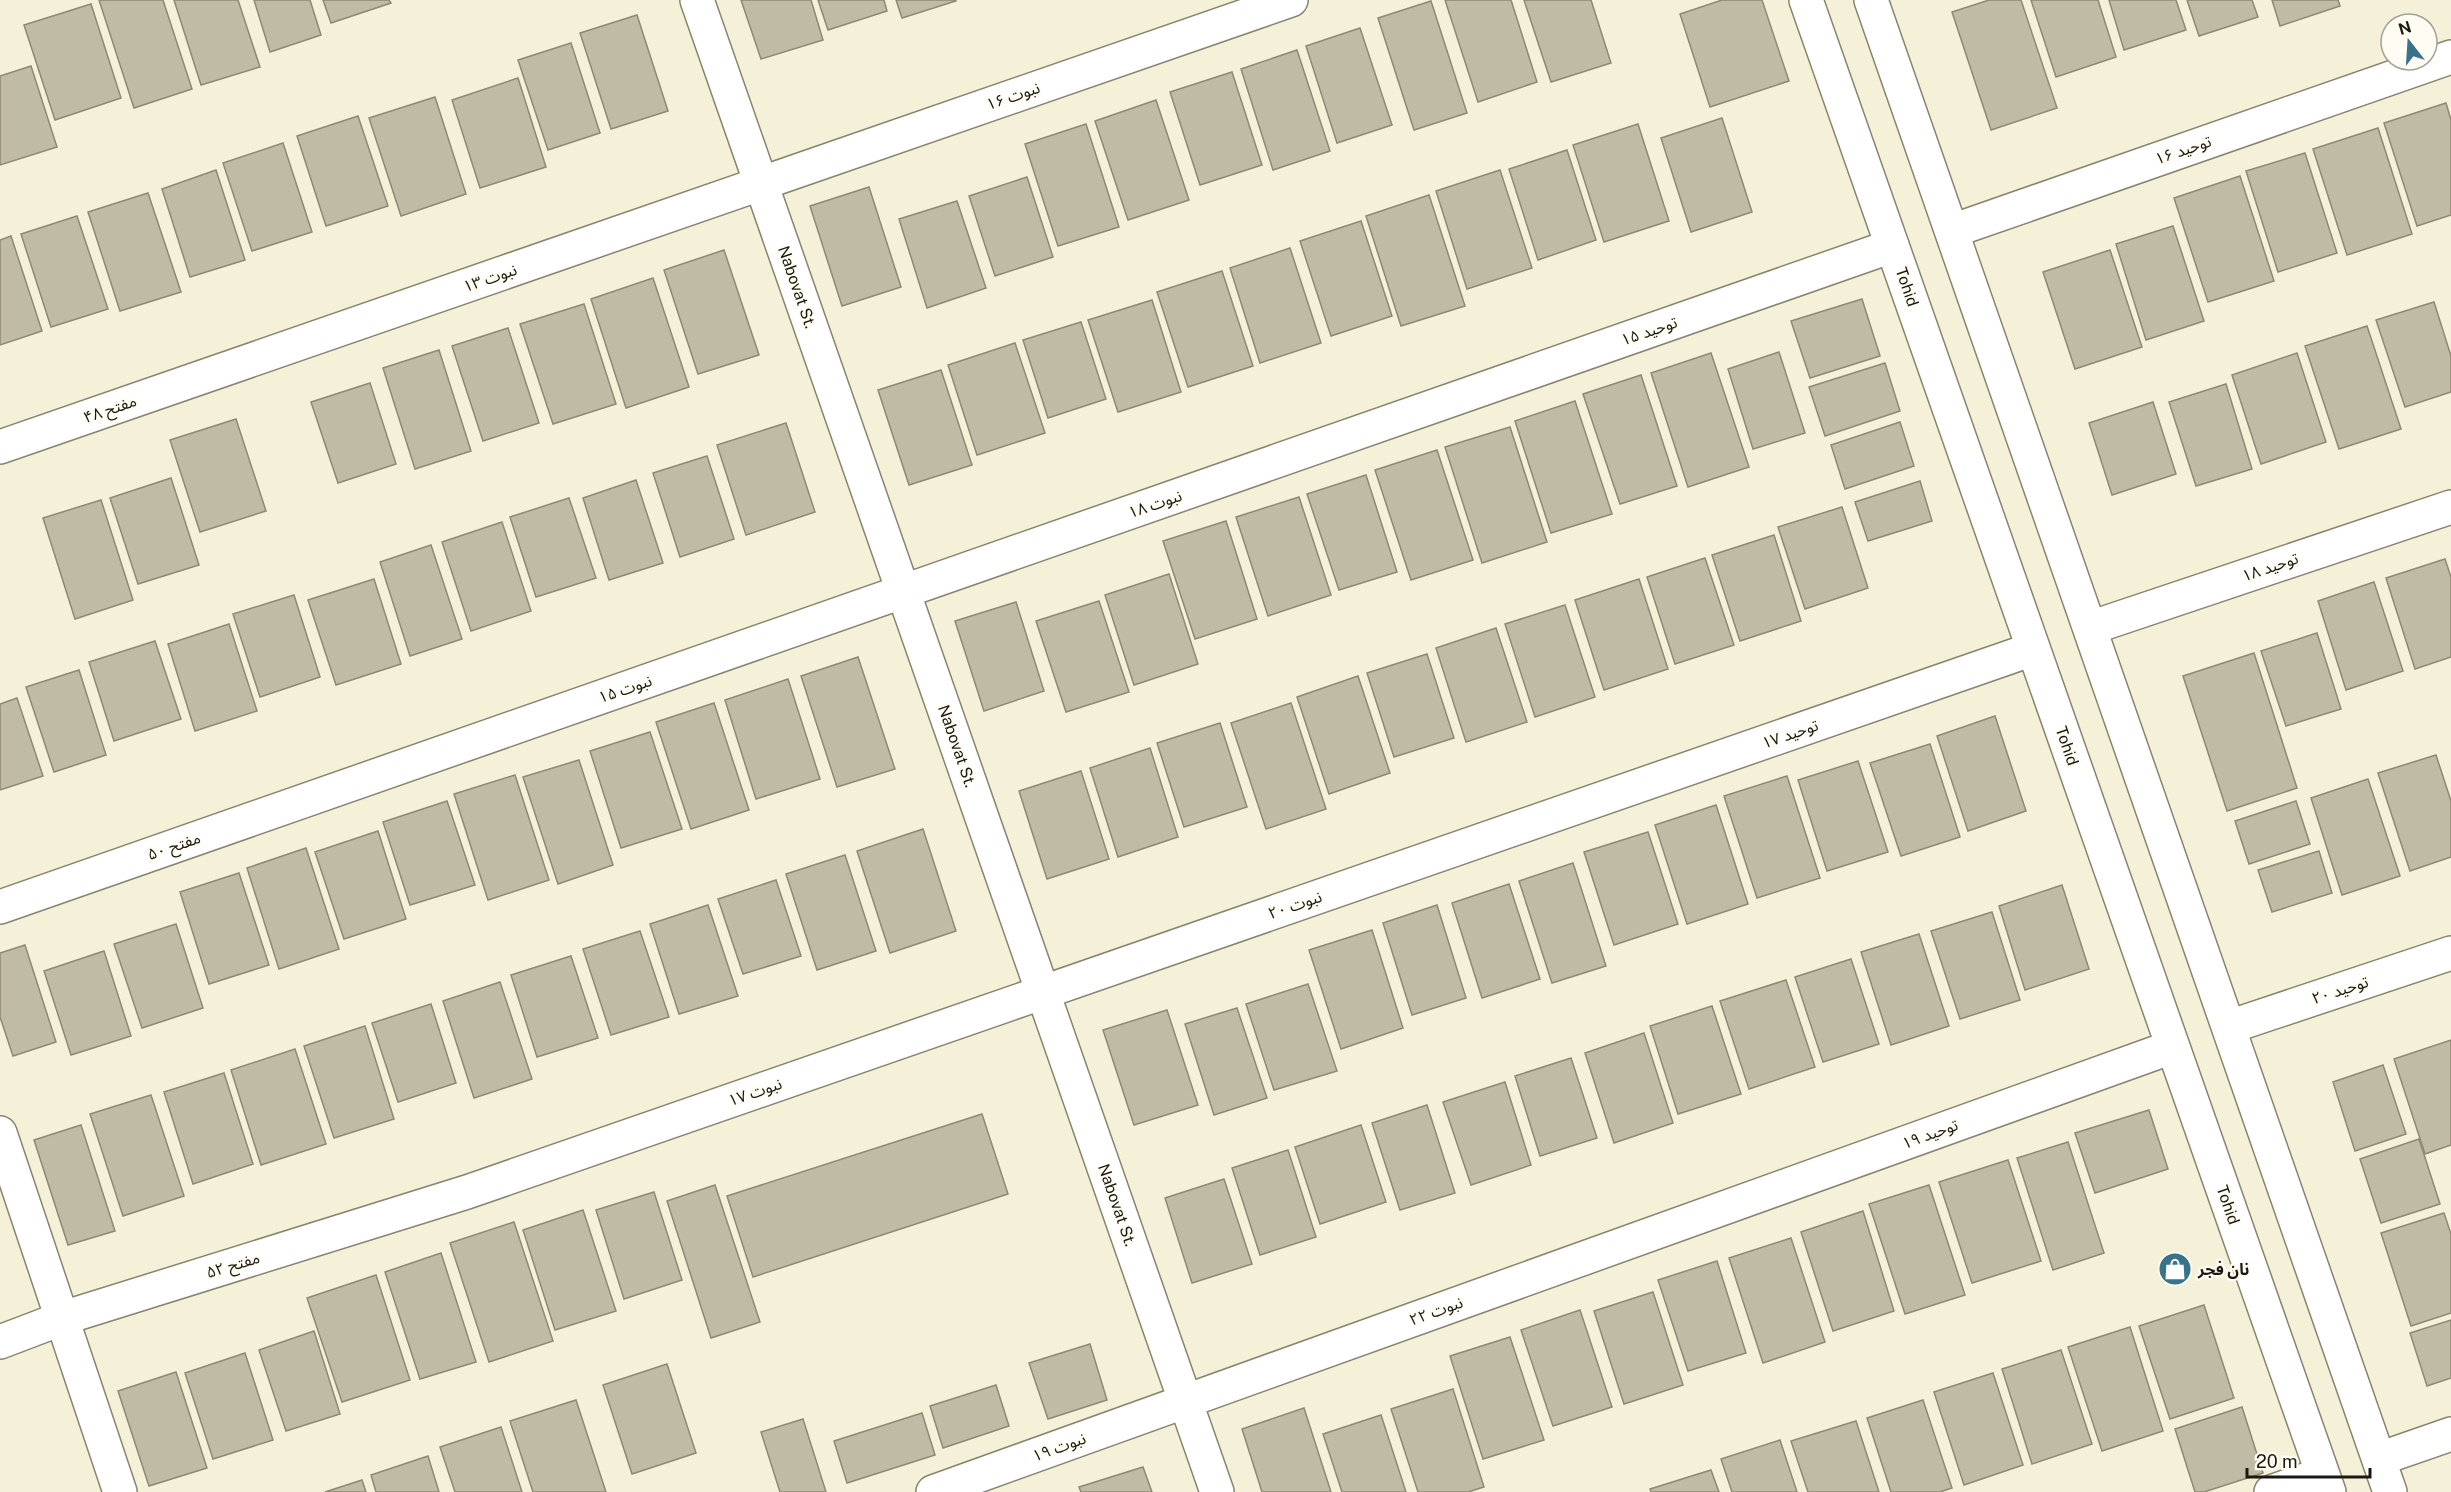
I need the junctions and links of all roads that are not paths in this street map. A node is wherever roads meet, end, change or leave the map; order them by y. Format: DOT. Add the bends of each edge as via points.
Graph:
graph roads {
  1 [pos="697,0"];
  2 [pos="1806,0"];
  3 [pos="1871,0"];
  4 [pos="1278,5"];
  5 [pos="2451,57"];
  6 [pos="761,184"];
  7 [pos="1952,231"];
  8 [pos="1892,246"];
  9 [pos="219,371"];
  10 [pos="1406,416"];
  11 [pos="0,447"];
  12 [pos="2451,507"];
  13 [pos="903,592"];
  14 [pos="2090,628"];
  15 [pos="2034,649"];
  16 [pos="347,786"];
  17 [pos="1546,818"];
  18 [pos="0,907"];
  19 [pos="2451,953"];
  20 [pos="1043,992"];
  21 [pos="2229,1027"];
  22 [pos="2172,1047"];
  23 [pos="0,1133"];
  24 [pos="467,1192"];
  25 [pos="1687,1221"];
  26 [pos="63,1318"];
  27 [pos="0,1342"];
  28 [pos="1185,1402"];
  29 [pos="2451,1434"];
  30 [pos="2379,1459"];
  31 [pos="2325,1483"];
  32 [pos="120,1492"];
  33 [pos="933,1492"];
  34 [pos="1217,1492"];
  35 [pos="2271,1492"];
  36 [pos="2390,1492"];
  1 -- 6 [label="street, Nabovat St."];
  2 -- 8 [label="street, Tohid"];
  3 -- 7 [label="street"];
  4 -- 6 [label="street, نبوت ۱۶"];
  5 -- 7 [label="street, توحید ۱۶"];
  6 -- 9 [label="street, نبوت ۱۳"];
  6 -- 13 [label="street, Nabovat St."];
  7 -- 14 [label="street"];
  8 -- 10 [label="street, توحید ۱۵"];
  8 -- 15 [label="street, Tohid"];
  9 -- 11 [label="street, مفتح ۴۸"];
  10 -- 13 [label="street, نبوت ۱۸"];
  12 -- 14 [label="street, توحید ۱۸"];
  13 -- 16 [label="street, نبوت ۱۵"];
  13 -- 20 [label="street, Nabovat St."];
  14 -- 21 [label="street"];
  15 -- 17 [label="street, توحید ۱۷"];
  15 -- 22 [label="street, Tohid"];
  16 -- 18 [label="street, مفتح ۵۰"];
  17 -- 20 [label="street, نبوت ۲۰"];
  19 -- 21 [label="street, توحید ۲۰"];
  20 -- 24 [label="street, نبوت ۱۷"];
  20 -- 28 [label="street, Nabovat St."];
  21 -- 30 [label="street"];
  22 -- 25 [label="street, توحید ۱۹"];
  22 -- 31 [label="street, Tohid"];
  23 -- 26 [label="street"];
  24 -- 26 [label="street, مفتح ۵۲"];
  25 -- 28 [label="street, نبوت ۲۲"];
  26 -- 27 [label="street, مفتح ۵۲"];
  26 -- 32 [label="street"];
  28 -- 33 [label="street, نبوت ۱۹"];
  28 -- 34 [label="street, Nabovat St."];
  29 -- 30 [label="street"];
  30 -- 36 [label="street"];
  31 -- 35 [label="street"];
}
